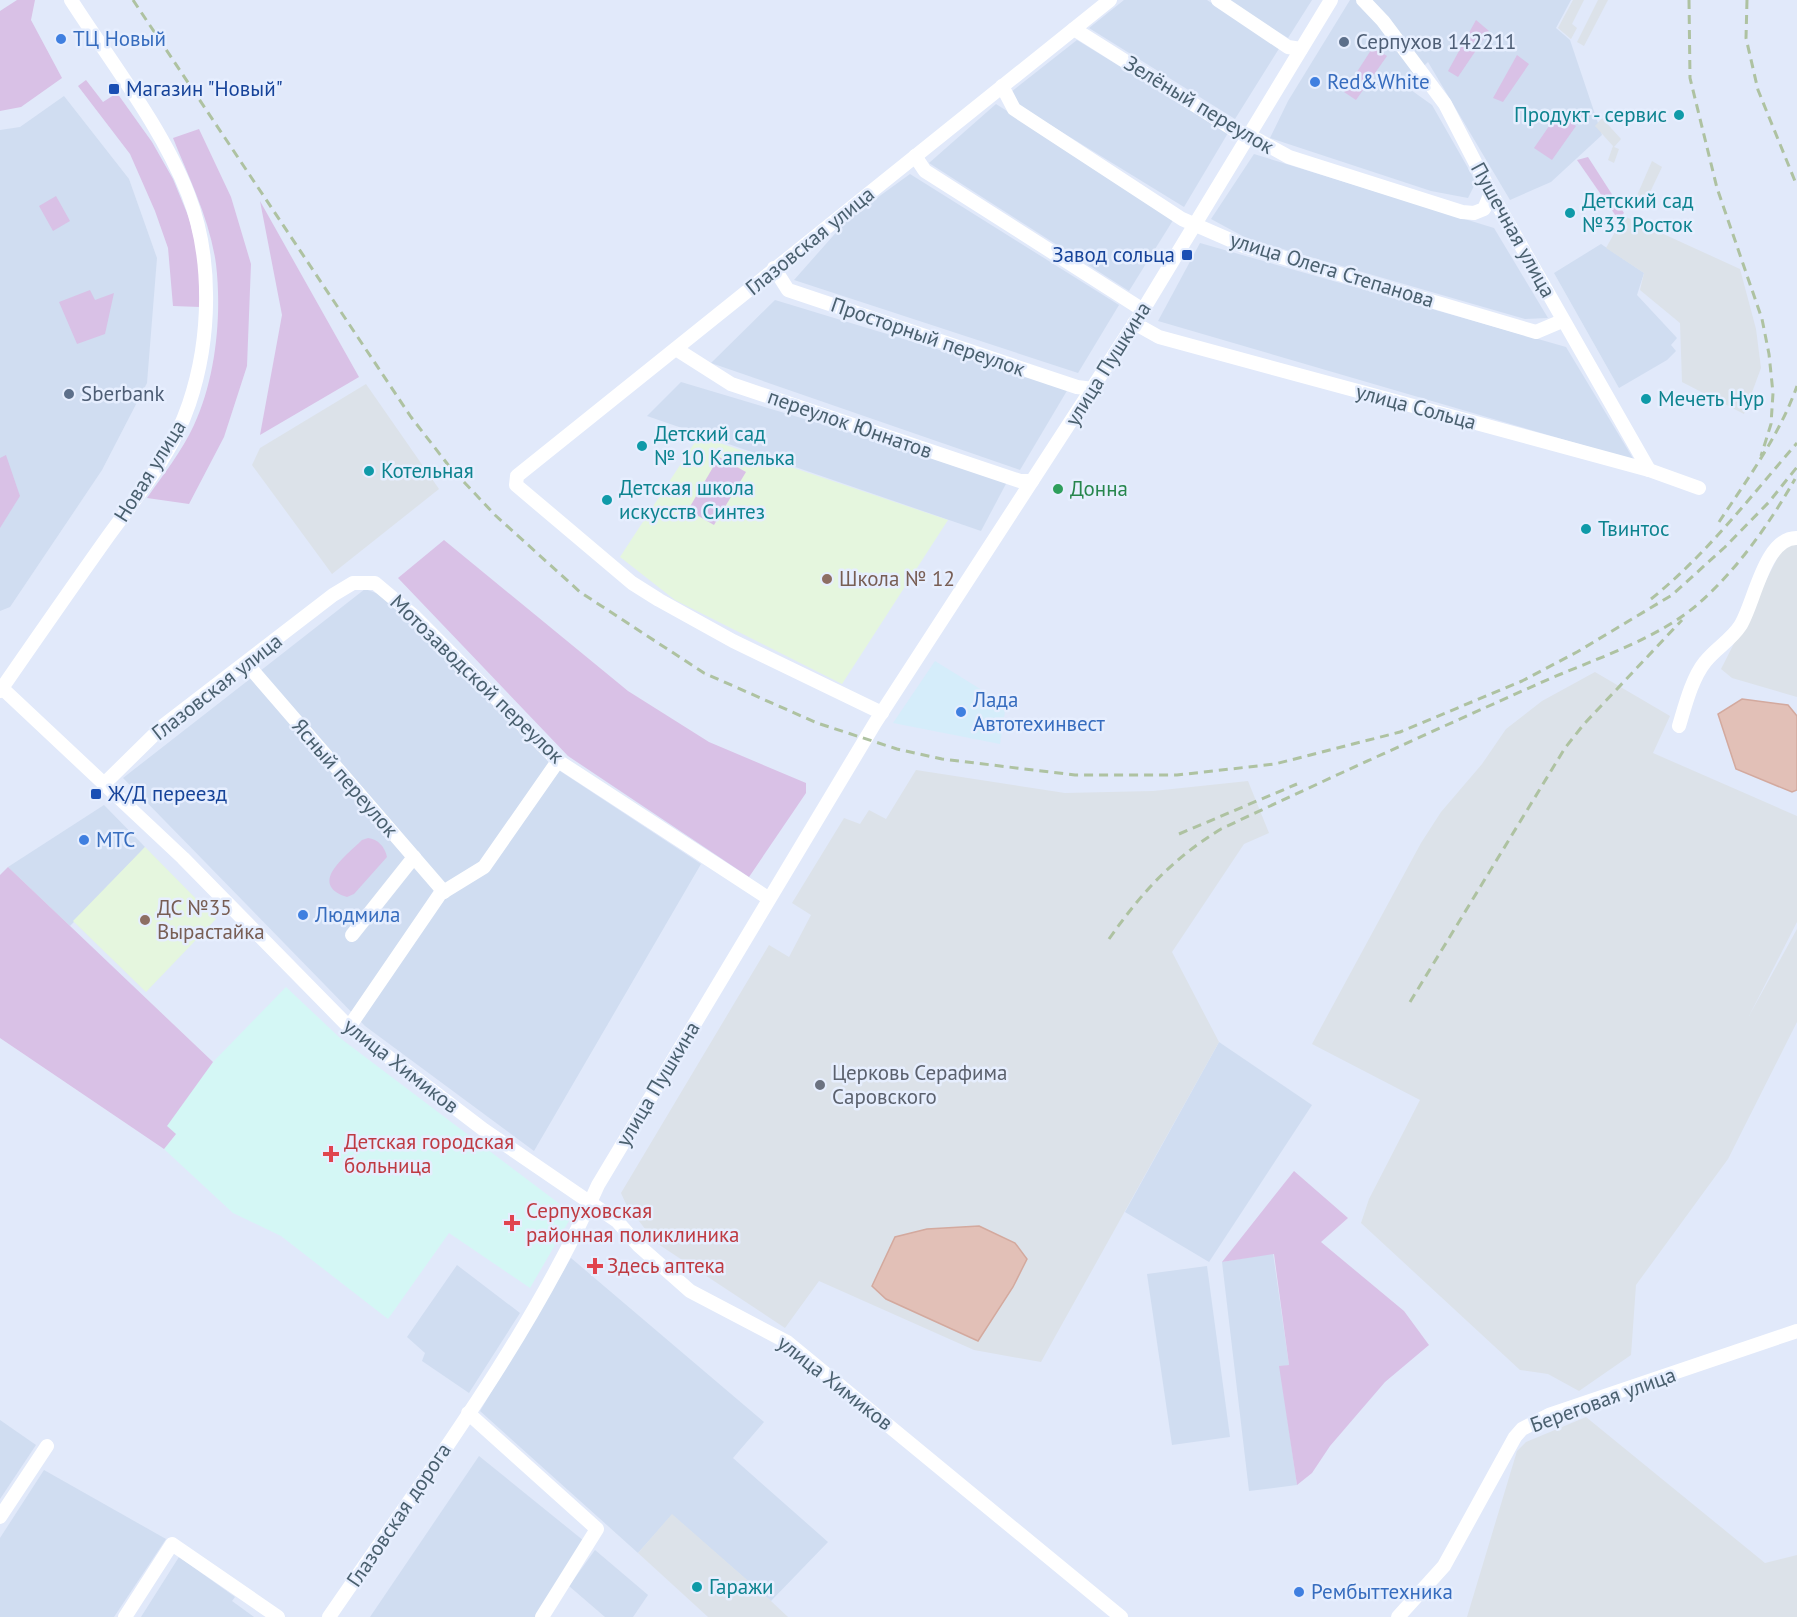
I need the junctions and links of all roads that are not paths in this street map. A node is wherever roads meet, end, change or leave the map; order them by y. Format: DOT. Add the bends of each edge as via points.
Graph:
graph roads {
  1 [pos="71,0"];
  2 [pos="1110,0"];
  3 [pos="1218,0"];
  4 [pos="1330,0"];
  5 [pos="1363,0"];
  6 [pos="1074,29"];
  7 [pos="1301,50"];
  8 [pos="1002,86"];
  9 [pos="1249,135"];
  10 [pos="915,156"];
  11 [pos="1491,193"];
  12 [pos="1195,222"];
  13 [pos="774,268"];
  14 [pos="1143,310"];
  15 [pos="1562,321"];
  16 [pos="1134,323"];
  17 [pos="676,349"];
  18 [pos="1093,389"];
  19 [pos="1649,470"];
  20 [pos="1032,482"];
  21 [pos="1699,488"];
  22 [pos="1797,538"];
  23 [pos="333,595"];
  24 [pos="246,663"];
  25 [pos="1,690"];
  26 [pos="879,718"];
  27 [pos="1679,726"];
  28 [pos="558,761"];
  29 [pos="105,783"];
  30 [pos="414,857"];
  31 [pos="444,892"];
  32 [pos="768,898"];
  33 [pos="352,935"];
  34 [pos="349,1027"];
  35 [pos="591,1203"];
  36 [pos="1797,1331"];
  37 [pos="468,1413"];
  38 [pos="47,1446"];
  39 [pos="0,1517"];
  40 [pos="125,1617"];
  41 [pos="278,1617"];
  42 [pos="329,1617"];
  43 [pos="542,1617"];
  44 [pos="1121,1617"];
  45 [pos="1398,1617"];
  1 -- 25 [label="street, Новая улица" via="165,146 189,196 205,284 203,337 191,397 174,439"];
  2 -- 6 [label="street, Глазовская улица"];
  3 -- 7 [label="street" via="1288,46"];
  4 -- 7 [label="street, улица Пушкина"];
  5 -- 11 [label="street, Пушечная улица" via="1445,104"];
  6 -- 8 [label="street, Глазовская улица"];
  6 -- 9 [label="street, Зелёный переулок" via="1236,132"];
  7 -- 9 [label="street, улица Пушкина"];
  8 -- 10 [label="street, Глазовская улица"];
  8 -- 12 [label="street, улица Олега Степанова" via="1014,109 1182,219"];
  9 -- 11 [label="street, Зелёный переулок" via="1289,157 1462,213 1484,209"];
  9 -- 12 [label="street, улица Пушкина"];
  10 -- 13 [label="street, Глазовская улица"];
  10 -- 14 [label="street" via="925,171"];
  11 -- 15 [label="street, Пушечная улица"];
  12 -- 14 [label="street, улица Пушкина"];
  12 -- 15 [label="street, улица Олега Степанова" via="1244,246 1536,332"];
  13 -- 17 [label="street, Глазовская улица"];
  13 -- 18 [label="street, Просторный переулок" via="788,290 1077,387"];
  14 -- 16 [label="street, улица Пушкина"];
  15 -- 19 [label="street, Пушечная улица"];
  16 -- 18 [label="street, улица Пушкина"];
  16 -- 19 [label="street, улица Сольца" via="1159,338"];
  17 -- 20 [label="street, переулок Юннатов" via="731,384"];
  17 -- 26 [label="street, Глазовская улица" via="517,476 516,485 632,583"];
  18 -- 20 [label="street, улица Пушкина"];
  19 -- 21 [label="street, улица Сольца"];
  20 -- 26 [label="street, улица Пушкина"];
  22 -- 27 [label="street" via="1777,547 1754,589 1741,625 1704,663"];
  23 -- 24 [label="street, Глазовская улица"];
  23 -- 28 [label="street, Мотозаводской переулок" via="352,583 375,583 413,615"];
  24 -- 29 [label="street, Глазовская улица" via="164,725"];
  24 -- 30 [label="street, Ясный переулок"];
  25 -- 29 [label="street, улица Химиков"];
  26 -- 32 [label="street, улица Пушкина"];
  28 -- 31 [label="street" via="484,867"];
  28 -- 32 [label="street, Мотозаводской переулок"];
  29 -- 34 [label="street, улица Химиков"];
  30 -- 31 [label="street, Ясный переулок"];
  30 -- 33 [label="street"];
  31 -- 34 [label="street"];
  32 -- 35 [label="street, улица Пушкина"];
  34 -- 35 [label="street, улица Химиков" via="484,1130"];
  35 -- 37 [label="street, улица Пушкина"];
  35 -- 44 [label="street, улица Химиков" via="617,1221 690,1291 796,1349"];
  36 -- 45 [label="street, Береговая улица" via="1549,1415 1522,1429 1508,1447 1444,1566"];
  37 -- 42 [label="street, Глазовская дорога"];
  37 -- 43 [label="street" via="597,1529"];
  38 -- 39 [label="street"];
  40 -- 41 [label="street" via="172,1544"];
}
